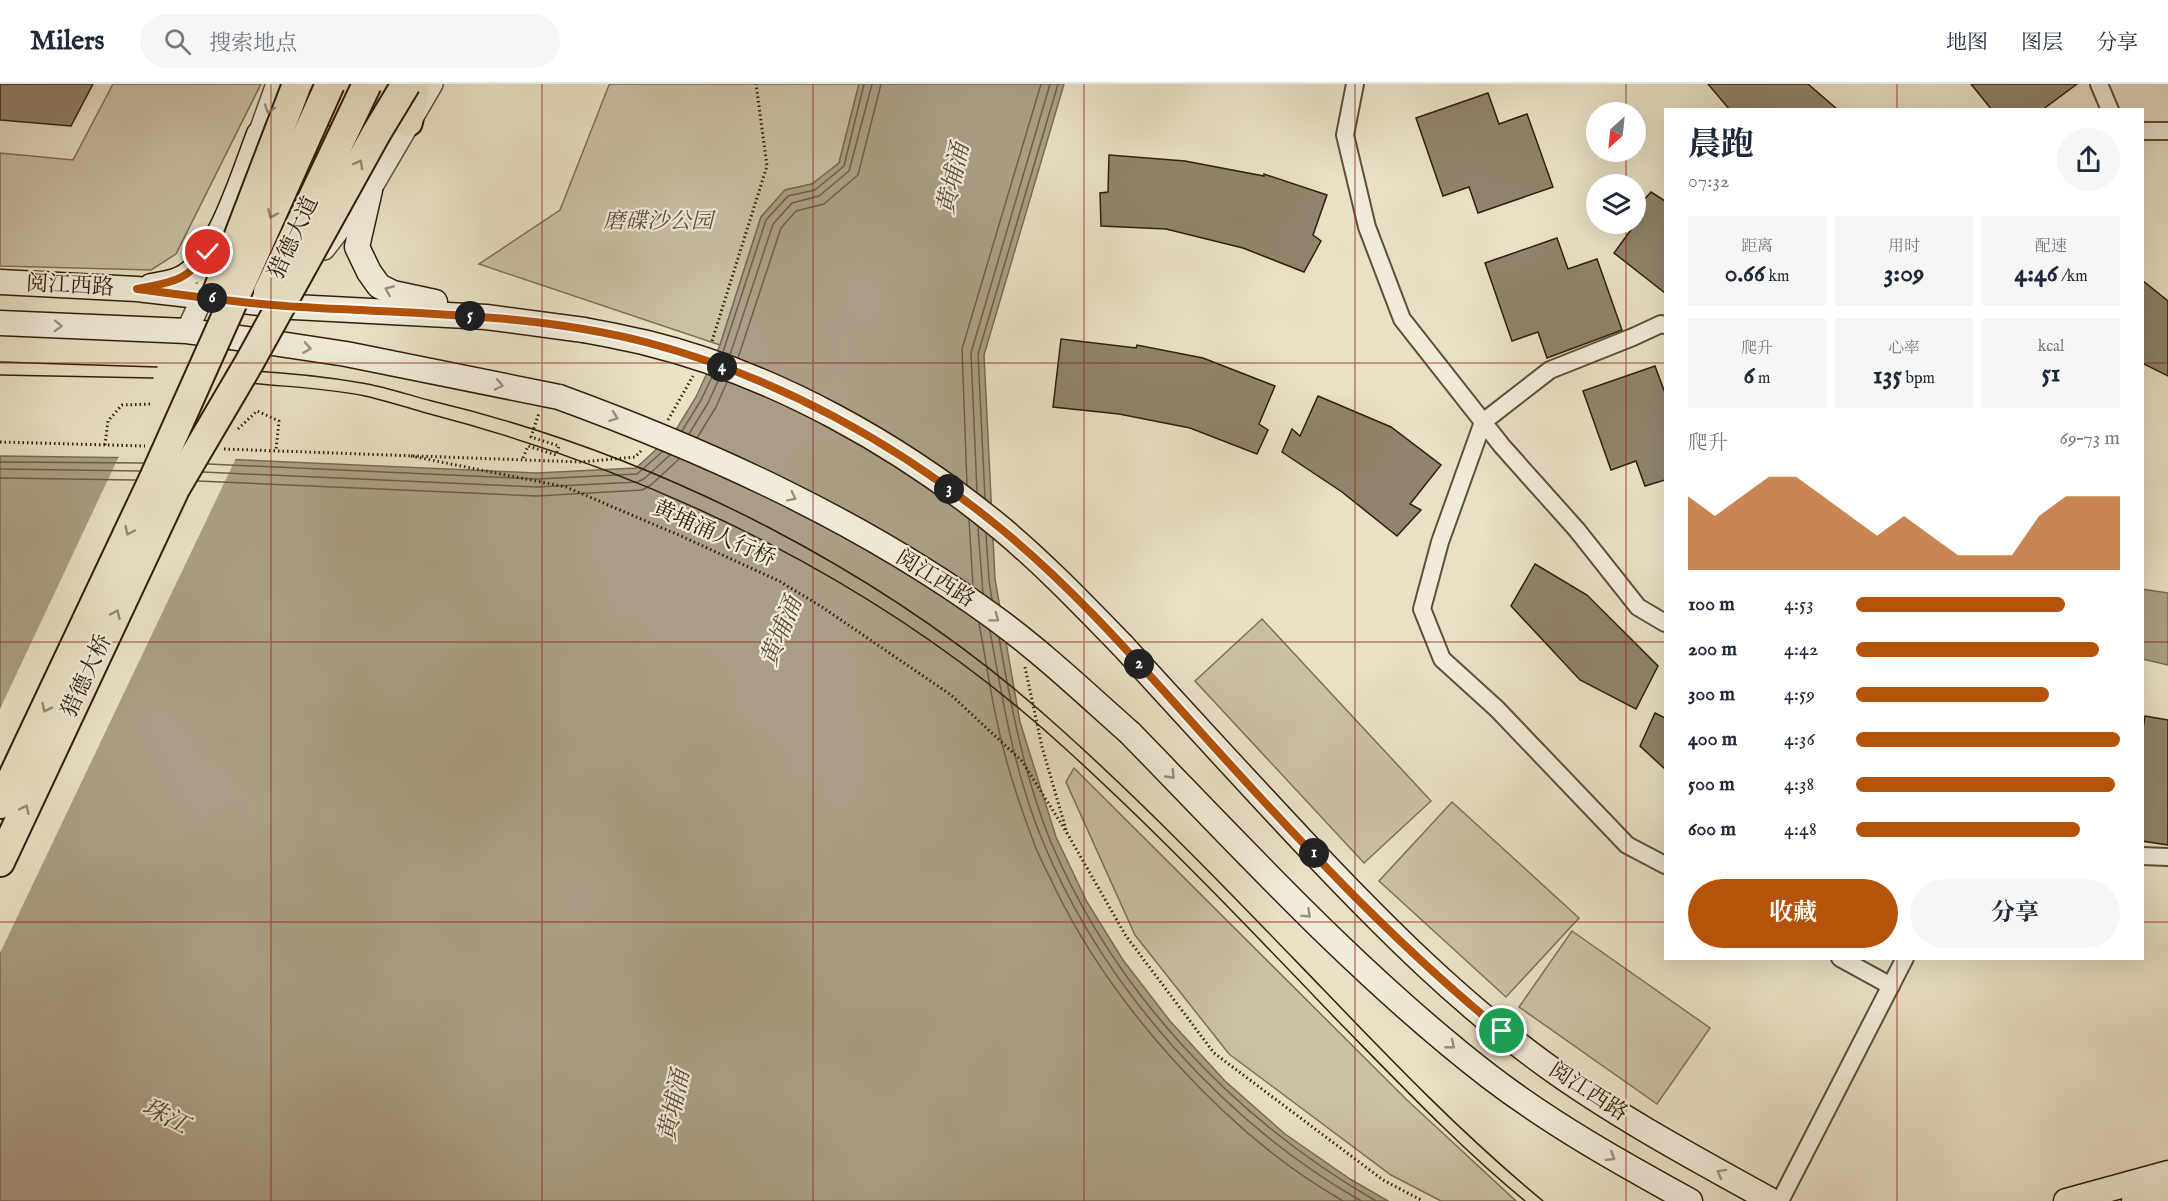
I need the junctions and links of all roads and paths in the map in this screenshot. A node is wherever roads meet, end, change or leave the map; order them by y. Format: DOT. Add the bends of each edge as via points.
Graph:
graph roads {
  1 [pos="277,84"];
  2 [pos="297,84"];
  3 [pos="311,84"];
  4 [pos="330,84"];
  5 [pos="367,84"];
  6 [pos="388,84"];
  7 [pos="406,84"];
  8 [pos="415,84"];
  9 [pos="432,84"];
  10 [pos="1355,84"];
  11 [pos="2099,84"];
  12 [pos="2109,108"];
  13 [pos="408,123"];
  14 [pos="2144,131"];
  15 [pos="2168,131"];
  16 [pos="259,134"];
  17 [pos="370,190"];
  18 [pos="0,282"];
  19 [pos="137,289"];
  20 [pos="202,297"];
  21 [pos="279,305"];
  22 [pos="486,317"];
  23 [pos="0,323"];
  24 [pos="1664,325"];
  25 [pos="187,331"];
  26 [pos="253,340"];
  27 [pos="151,404"];
  28 [pos="539,411"];
  29 [pos="1483,422"];
  30 [pos="233,434"];
  31 [pos="105,445"];
  32 [pos="276,450"];
  33 [pos="400,454"];
  34 [pos="523,459"];
  35 [pos="164,484"];
  36 [pos="1664,622"];
  37 [pos="1023,660"];
  38 [pos="0,804"];
  39 [pos="1067,833"];
  40 [pos="2144,856"];
  41 [pos="2168,857"];
  42 [pos="0,862"];
  43 [pos="1664,864"];
  44 [pos="1844,960"];
  45 [pos="1904,960"];
  46 [pos="1891,986"];
  47 [pos="2168,1173"];
  48 [pos="2168,1192"];
  49 [pos="1423,1201"];
  50 [pos="1690,1201"];
  51 [pos="1772,1201"];
  52 [pos="1780,1201"];
  53 [pos="2066,1201"];
  54 [pos="2134,1201"];
  1 -- 16 [label="street, one-way"];
  2 -- 35 [label="highway, bridge" via="202,334"];
  3 -- 6 [label="highway" via="303,117 312,134 326,141 345,143 357,137"];
  4 -- 35 [label="highway, 猎德大道, one-way, bridge"];
  5 -- 35 [label="highway, 猎德大道, bridge"];
  35 -- 7 [label="highway, one-way, bridge" via="249,363"];
  8 -- 13 [label="highway"];
  9 -- 13 [label="street"];
  10 -- 29 [label="street" via="1345,135 1367,227 1402,319"];
  11 -- 12 [label="street"];
  13 -- 17 [label="street"];
  14 -- 15 [label="street"];
  16 -- 17 [label="street" via="276,169 294,180 330,194"];
  16 -- 19 [label="main road" via="223,224 197,267 174,281"];
  16 -- 20 [label="street"];
  17 -- 21 [label="street"];
  22 -- 17 [label="main road, one-way" via="379,286 357,247"];
  18 -- 19 [label="main road, 阅江西路"];
  19 -- 20 [label="main road, 阅江西路"];
  20 -- 21 [label="main road, 阅江西路"];
  20 -- 25 [label="street"];
  21 -- 22 [label="main road, 阅江西路"];
  21 -- 26 [label="street"];
  51 -- 22 [label="main road, 阅江西路, one-way, bridge" via="1602,1104 1456,994 1391,933 1238,774 1123,646 1050,572 1002,529 918,467 852,426 763,382 707,362 648,343"];
  23 -- 25 [label="main road, 阅江西路, one-way"];
  24 -- 29 [label="street" via="1550,370"];
  25 -- 26 [label="main road, 阅江西路"];
  26 -- 50 [label="main road, 阅江西路, one-way, bridge" via="346,354 559,397 711,458 844,523 957,591 1083,691 1130,733 1300,908 1425,1024 1490,1077 1546,1117"];
  27 -- 31 [label="path" via="122,405 108,421"];
  28 -- 34 [label="path" via="531,437 559,446 556,455 528,446"];
  29 -- 36 [label="street" via="1638,607"];
  29 -- 43 [label="street" via="1440,542 1422,609 1442,659 1497,709 1627,845"];
  30 -- 32 [label="path" via="257,411 279,422"];
  33 -- 39 [label="path, 黄埔涌人行桥" via="566,487 779,581 951,695 1022,761"];
  35 -- 38 [label="highway, 猎德大桥, one-way"];
  42 -- 35 [label="highway, 猎德大桥, one-way"];
  37 -- 39 [label="path" via="1042,747"];
  39 -- 49 [label="path" via="1126,936 1214,1053 1383,1180"];
  40 -- 41 [label="street"];
  44 -- 46 [label="street"];
  45 -- 46 [label="street"];
  46 -- 52 [label="street"];
  47 -- 53 [label="main road"];
  48 -- 54 [label="main road"];
}
